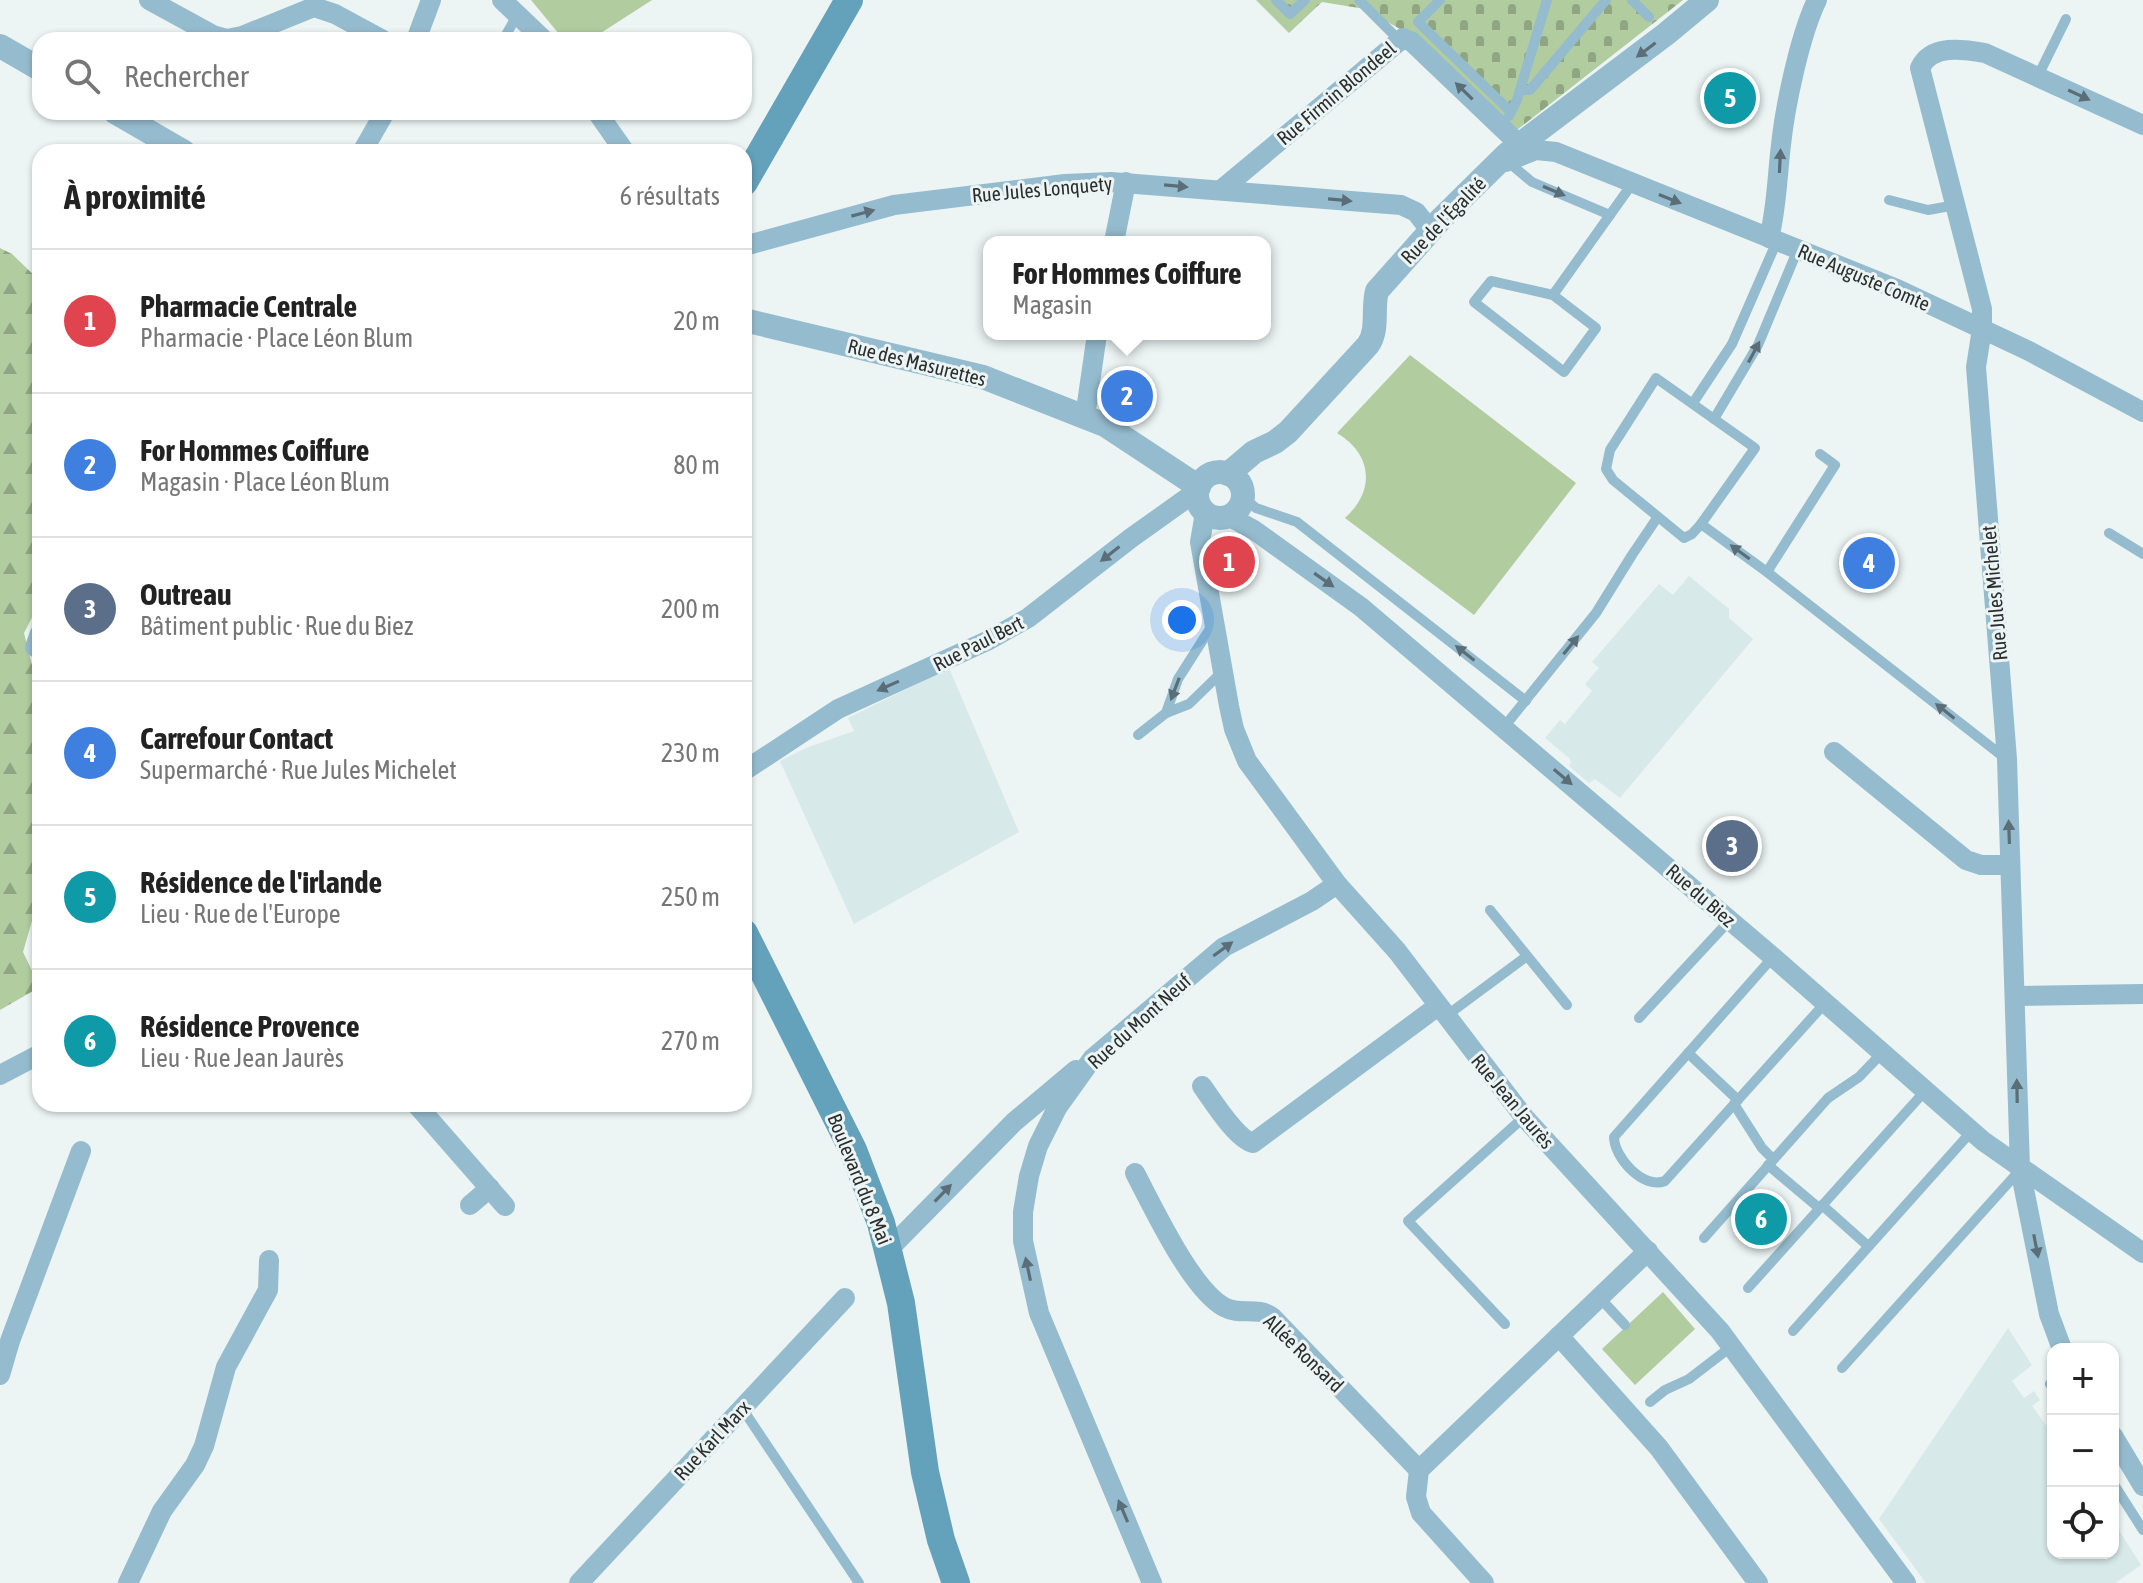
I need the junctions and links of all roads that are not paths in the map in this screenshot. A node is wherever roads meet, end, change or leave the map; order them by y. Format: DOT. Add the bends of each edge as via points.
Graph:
graph roads {
  1 [pos="149,0"];
  2 [pos="431,0"];
  3 [pos="502,0"];
  4 [pos="849,0"];
  5 [pos="1276,0"];
  6 [pos="1305,0"];
  7 [pos="1359,0"];
  8 [pos="1440,0"];
  9 [pos="1547,0"];
  10 [pos="1606,0"];
  11 [pos="1632,0"];
  12 [pos="1707,0"];
  13 [pos="1817,0"];
  14 [pos="518,14"];
  15 [pos="1649,17"];
  16 [pos="2066,19"];
  17 [pos="208,32"];
  18 [pos="252,32"];
  19 [pos="369,32"];
  20 [pos="419,32"];
  21 [pos="508,32"];
  22 [pos="536,32"];
  23 [pos="1399,40"];
  24 [pos="0,46"];
  25 [pos="32,64"];
  26 [pos="2038,76"];
  27 [pos="1520,90"];
  28 [pos="1567,110"];
  29 [pos="1506,119"];
  30 [pos="129,120"];
  31 [pos="380,120"];
  32 [pos="603,120"];
  33 [pos="2143,125"];
  34 [pos="170,144"];
  35 [pos="367,144"];
  36 [pos="619,144"];
  37 [pos="1506,158"];
  38 [pos="1576,161"];
  39 [pos="752,168"];
  40 [pos="1126,182"];
  41 [pos="1632,184"];
  42 [pos="1221,190"];
  43 [pos="1889,200"];
  44 [pos="1956,205"];
  45 [pos="1610,215"];
  46 [pos="1430,230"];
  47 [pos="1115,236"];
  48 [pos="1773,239"];
  49 [pos="752,244"];
  50 [pos="1799,249"];
  51 [pos="1553,295"];
  52 [pos="752,322"];
  53 [pos="1982,329"];
  54 [pos="1096,340"];
  55 [pos="1693,403"];
  56 [pos="2143,412"];
  57 [pos="1085,417"];
  58 [pos="1714,419"];
  59 [pos="1820,454"];
  60 [pos="1214,501"];
  61 [pos="1657,518"];
  62 [pos="1701,524"];
  63 [pos="2109,533"];
  64 [pos="2143,554"];
  65 [pos="1767,572"];
  66 [pos="1214,622"];
  67 [pos="1223,671"];
  68 [pos="1526,701"];
  69 [pos="1166,713"];
  70 [pos="1504,727"];
  71 [pos="1138,735"];
  72 [pos="1834,752"];
  73 [pos="2007,759"];
  74 [pos="752,766"];
  75 [pos="2010,865"];
  76 [pos="1337,884"];
  77 [pos="1490,910"];
  78 [pos="1730,920"];
  79 [pos="752,949"];
  80 [pos="1527,956"];
  81 [pos="1773,957"];
  82 [pos="2142,994"];
  83 [pos="2015,996"];
  84 [pos="1826,1002"];
  85 [pos="1567,1005"];
  86 [pos="1442,1011"];
  87 [pos="1639,1018"];
  88 [pos="1688,1053"];
  89 [pos="1882,1053"];
  90 [pos="32,1058"];
  91 [pos="1092,1059"];
  92 [pos="0,1075"];
  93 [pos="1202,1086"];
  94 [pos="1925,1091"];
  95 [pos="1736,1102"];
  96 [pos="423,1112"];
  97 [pos="1524,1117"];
  98 [pos="1971,1132"];
  99 [pos="81,1151"];
  100 [pos="1770,1162"];
  101 [pos="2020,1169"];
  102 [pos="1135,1173"];
  103 [pos="490,1188"];
  104 [pos="470,1205"];
  105 [pos="505,1206"];
  106 [pos="1820,1207"];
  107 [pos="1704,1238"];
  108 [pos="1868,1246"];
  109 [pos="889,1249"];
  110 [pos="1648,1251"];
  111 [pos="2143,1253"];
  112 [pos="269,1260"];
  113 [pos="1748,1288"];
  114 [pos="1599,1297"];
  115 [pos="845,1298"];
  116 [pos="1505,1324"];
  117 [pos="1625,1325"];
  118 [pos="1793,1331"];
  119 [pos="1559,1336"];
  120 [pos="2060,1343"];
  121 [pos="1732,1346"];
  122 [pos="1842,1368"];
  123 [pos="0,1375"];
  124 [pos="1650,1402"];
  125 [pos="742,1408"];
  126 [pos="2119,1446"];
  127 [pos="1419,1470"];
  128 [pos="2143,1486"];
  129 [pos="2116,1487"];
  130 [pos="2143,1530"];
  131 [pos="128,1583"];
  132 [pos="579,1583"];
  133 [pos="859,1583"];
  134 [pos="956,1583"];
  135 [pos="1152,1583"];
  136 [pos="1484,1583"];
  137 [pos="1758,1583"];
  138 [pos="1906,1583"];
  1 -- 17 [label="street"];
  2 -- 20 [label="street"];
  3 -- 14 [label="street"];
  4 -- 39 [label="main road"];
  5 -- 6 [label="lane" via="1290,14"];
  7 -- 23 [label="lane"];
  8 -- 29 [label="lane" via="1418,22"];
  9 -- 27 [label="lane"];
  10 -- 27 [label="lane" via="1530,90"];
  11 -- 15 [label="lane"];
  12 -- 28 [label="street, Rue de l'Égalité, one-way"];
  48 -- 13 [label="street, one-way" via="1787,109"];
  14 -- 21 [label="lane"];
  14 -- 22 [label="street"];
  16 -- 26 [label="lane"];
  18 -- 19 [label="street" via="314,7"];
  29 -- 23 [label="street, Rue Firmin Blondeel, one-way" via="1412,42"];
  23 -- 42 [label="street, Rue Firmin Blondeel"];
  24 -- 25 [label="street"];
  26 -- 33 [label="street, one-way"];
  26 -- 44 [label="street, Rue Jules Michelet" via="1985,53 1954,50 1922,62 1919,71"];
  27 -- 29 [label="lane"];
  28 -- 37 [label="street, Rue de l'Égalité"];
  28 -- 38 [label="street" via="1557,132"];
  29 -- 37 [label="street, Rue Firmin Blondeel"];
  30 -- 34 [label="street"];
  31 -- 35 [label="street"];
  32 -- 36 [label="street"];
  37 -- 38 [label="street, Rue Auguste Comte" via="1540,149"];
  37 -- 45 [label="lane, one-way" via="1532,182"];
  37 -- 46 [label="street, Rue de l'Égalité"];
  38 -- 41 [label="street, Rue Auguste Comte"];
  40 -- 42 [label="street, Rue Jules Lonquety, one-way"];
  40 -- 47 [label="street"];
  49 -- 40 [label="street, Rue Jules Lonquety, one-way" via="894,205 1065,184"];
  41 -- 45 [label="lane"];
  41 -- 48 [label="street, Rue Auguste Comte, one-way"];
  42 -- 46 [label="street, Rue Jules Lonquety, one-way" via="1401,205 1416,212"];
  43 -- 44 [label="lane" via="1928,210"];
  44 -- 53 [label="street, Rue Jules Michelet" via="1980,299"];
  45 -- 51 [label="lane"];
  46 -- 60 [label="street, Rue de l'Égalité" via="1377,291 1368,345 1283,437 1228,474 1239,483"];
  48 -- 50 [label="street, Rue Auguste Comte"];
  48 -- 55 [label="lane" via="1732,344"];
  50 -- 53 [label="street, Rue Auguste Comte"];
  58 -- 50 [label="lane, one-way" via="1758,345"];
  51 -- 51 [label="lane" via="1491,281 1474,302 1564,372 1596,328"];
  52 -- 57 [label="street, Rue des Masurettes" via="974,374"];
  53 -- 56 [label="street, Rue Auguste Comte"];
  53 -- 73 [label="street, Rue Jules Michelet" via="1976,367"];
  54 -- 57 [label="street"];
  55 -- 58 [label="lane"];
  55 -- 61 [label="lane" via="1656,378 1605,461 1613,480"];
  57 -- 60 [label="street, Rue des Masurettes" via="1113,429"];
  58 -- 62 [label="lane" via="1755,448"];
  59 -- 65 [label="lane" via="1835,465"];
  60 -- 66 [label="street, Rue Jean Jaurès" via="1200,538"];
  68 -- 60 [label="lane, one-way" via="1297,522"];
  60 -- 70 [label="street, Rue du Biez, one-way" via="1361,607"];
  60 -- 74 [label="street, Rue Paul Bert, one-way" via="1131,538 1018,624 838,709"];
  61 -- 62 [label="lane" via="1684,538"];
  68 -- 61 [label="lane, one-way" via="1596,613"];
  65 -- 62 [label="lane, one-way"];
  63 -- 64 [label="lane"];
  73 -- 65 [label="lane, one-way"];
  66 -- 67 [label="street, Rue Jean Jaurès"];
  66 -- 69 [label="lane, one-way" via="1178,679"];
  67 -- 69 [label="lane" via="1189,704"];
  67 -- 76 [label="street, Rue Jean Jaurès" via="1234,729 1247,761"];
  68 -- 70 [label="lane"];
  69 -- 71 [label="lane"];
  70 -- 78 [label="street, Rue du Biez, one-way"];
  72 -- 75 [label="street" via="1966,860"];
  75 -- 73 [label="street, Rue Jules Michelet, one-way"];
  75 -- 83 [label="street, Rue Jules Michelet"];
  76 -- 86 [label="street, Rue Jean Jaurès"];
  91 -- 76 [label="street, Rue du Mont Neuf, one-way" via="1224,947"];
  77 -- 80 [label="lane"];
  78 -- 81 [label="street, Rue du Biez"];
  78 -- 87 [label="lane"];
  79 -- 109 [label="main road, Boulevard du 8 Mai" via="853,1150"];
  80 -- 85 [label="lane"];
  80 -- 86 [label="lane"];
  81 -- 84 [label="street, Rue du Biez"];
  81 -- 88 [label="lane"];
  82 -- 83 [label="street"];
  101 -- 83 [label="street, Rue Jules Michelet, one-way"];
  84 -- 89 [label="street, Rue du Biez"];
  84 -- 95 [label="lane"];
  86 -- 93 [label="street" via="1253,1143 1239,1135"];
  86 -- 97 [label="street, Rue Jean Jaurès"];
  88 -- 95 [label="lane"];
  88 -- 95 [label="lane" via="1614,1137 1618,1155 1644,1180 1665,1181"];
  89 -- 94 [label="street, Rue du Biez"];
  89 -- 100 [label="lane" via="1828,1098"];
  90 -- 92 [label="street"];
  109 -- 91 [label="street, one-way" via="1039,1099"];
  135 -- 91 [label="street, Rue du Mont Neuf, one-way" via="1044,1328 1023,1241 1024,1200 1038,1146"];
  94 -- 98 [label="street, Rue du Biez"];
  94 -- 106 [label="lane"];
  95 -- 100 [label="lane"];
  96 -- 103 [label="street"];
  97 -- 110 [label="street, Rue Jean Jaurès"];
  97 -- 116 [label="lane" via="1408,1221"];
  98 -- 101 [label="street, Rue du Biez"];
  98 -- 108 [label="lane"];
  99 -- 123 [label="street"];
  100 -- 106 [label="lane"];
  100 -- 107 [label="lane"];
  101 -- 111 [label="street, Rue du Biez"];
  101 -- 120 [label="street, Rue Jules Michelet, one-way" via="2049,1314"];
  101 -- 122 [label="lane"];
  102 -- 127 [label="street, Allée Ronsard" via="1180,1256 1213,1298 1226,1308 1272,1317"];
  103 -- 104 [label="street"];
  103 -- 105 [label="street"];
  106 -- 108 [label="lane"];
  106 -- 113 [label="lane"];
  108 -- 118 [label="lane"];
  109 -- 134 [label="main road, Boulevard du 8 Mai" via="925,1472"];
  110 -- 114 [label="street"];
  110 -- 121 [label="street, Rue Jean Jaurès"];
  112 -- 131 [label="street" via="268,1290 226,1367 204,1446 162,1511"];
  114 -- 117 [label="lane"];
  114 -- 119 [label="street"];
  115 -- 125 [label="street, Rue Karl Marx"];
  119 -- 127 [label="street"];
  119 -- 137 [label="street" via="1659,1448"];
  121 -- 124 [label="lane"];
  121 -- 138 [label="street, Rue Jean Jaurès"];
  125 -- 132 [label="street, Rue Karl Marx"];
  125 -- 133 [label="lane"];
  126 -- 128 [label="street"];
  127 -- 136 [label="street" via="1416,1497 1421,1513"];
  129 -- 130 [label="lane"];
}
